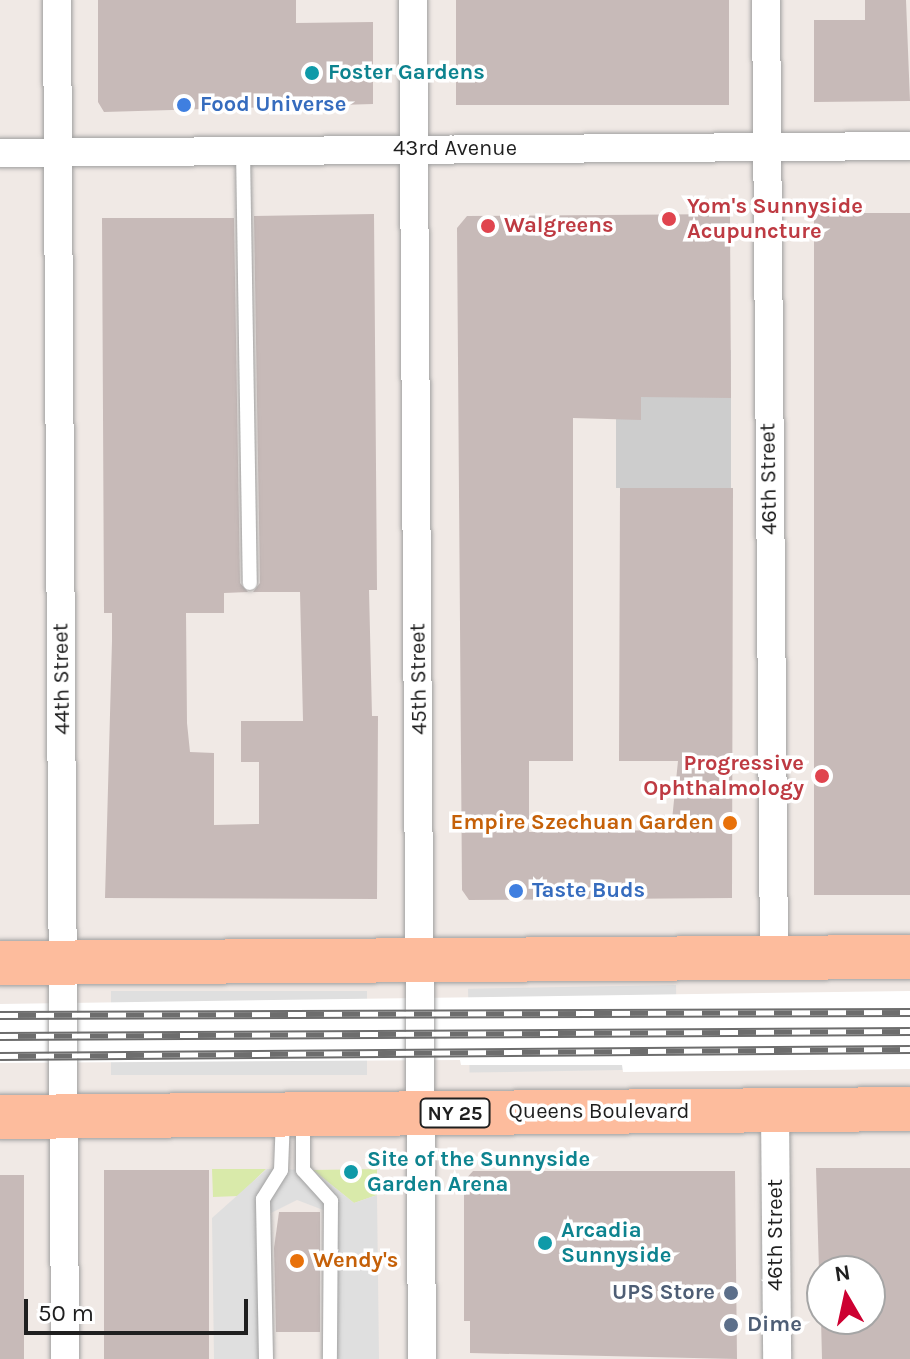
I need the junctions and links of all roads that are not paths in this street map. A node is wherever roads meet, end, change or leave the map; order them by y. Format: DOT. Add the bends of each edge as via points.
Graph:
graph roads {
  1 [pos="57,0"];
  2 [pos="413,0"];
  3 [pos="766,0"];
  4 [pos="910,146"];
  5 [pos="766,148"];
  6 [pos="414,150"];
  7 [pos="243,151"];
  8 [pos="0,153"];
  9 [pos="58,153"];
  10 [pos="250,583"];
  11 [pos="910,957"];
  12 [pos="774,958"];
  13 [pos="422,961"];
  14 [pos="0,963"];
  15 [pos="64,963"];
  16 [pos="910,1109"];
  17 [pos="775,1111"];
  18 [pos="422,1113"];
  19 [pos="293,1114"];
  20 [pos="64,1116"];
  21 [pos="0,1117"];
  22 [pos="65,1359"];
  23 [pos="266,1359"];
  24 [pos="330,1359"];
  25 [pos="422,1359"];
  26 [pos="777,1359"];
  1 -- 9 [label="street, 44th Street"];
  2 -- 6 [label="street, 45th Street"];
  3 -- 5 [label="street, 46th Street"];
  4 -- 5 [label="street, 43rd Avenue"];
  5 -- 6 [label="street, 43rd Avenue"];
  5 -- 12 [label="street, 46th Street"];
  6 -- 7 [label="street, 43rd Avenue"];
  6 -- 13 [label="street, 45th Street"];
  7 -- 9 [label="street, 43rd Avenue"];
  7 -- 10 [label="lane"];
  8 -- 9 [label="street, 43rd Avenue"];
  9 -- 15 [label="street, 44th Street"];
  11 -- 12 [label="main road"];
  12 -- 13 [label="main road"];
  13 -- 15 [label="main road"];
  13 -- 18 [label="street, 45th Street"];
  14 -- 15 [label="main road"];
  15 -- 20 [label="street, 44th Street"];
  16 -- 17 [label="main road, Queens Boulevard / NY 25"];
  17 -- 18 [label="main road, Queens Boulevard / NY 25"];
  17 -- 26 [label="street, 46th Street"];
  18 -- 19 [label="main road, Queens Boulevard / NY 25"];
  18 -- 25 [label="street, 45th Street"];
  19 -- 20 [label="main road, Queens Boulevard / NY 25"];
  19 -- 23 [label="lane" via="281,1170 263,1199"];
  19 -- 24 [label="lane" via="303,1170 331,1201"];
  20 -- 21 [label="main road, Queens Boulevard / NY 25"];
  20 -- 22 [label="street, 44th Street"];
}
